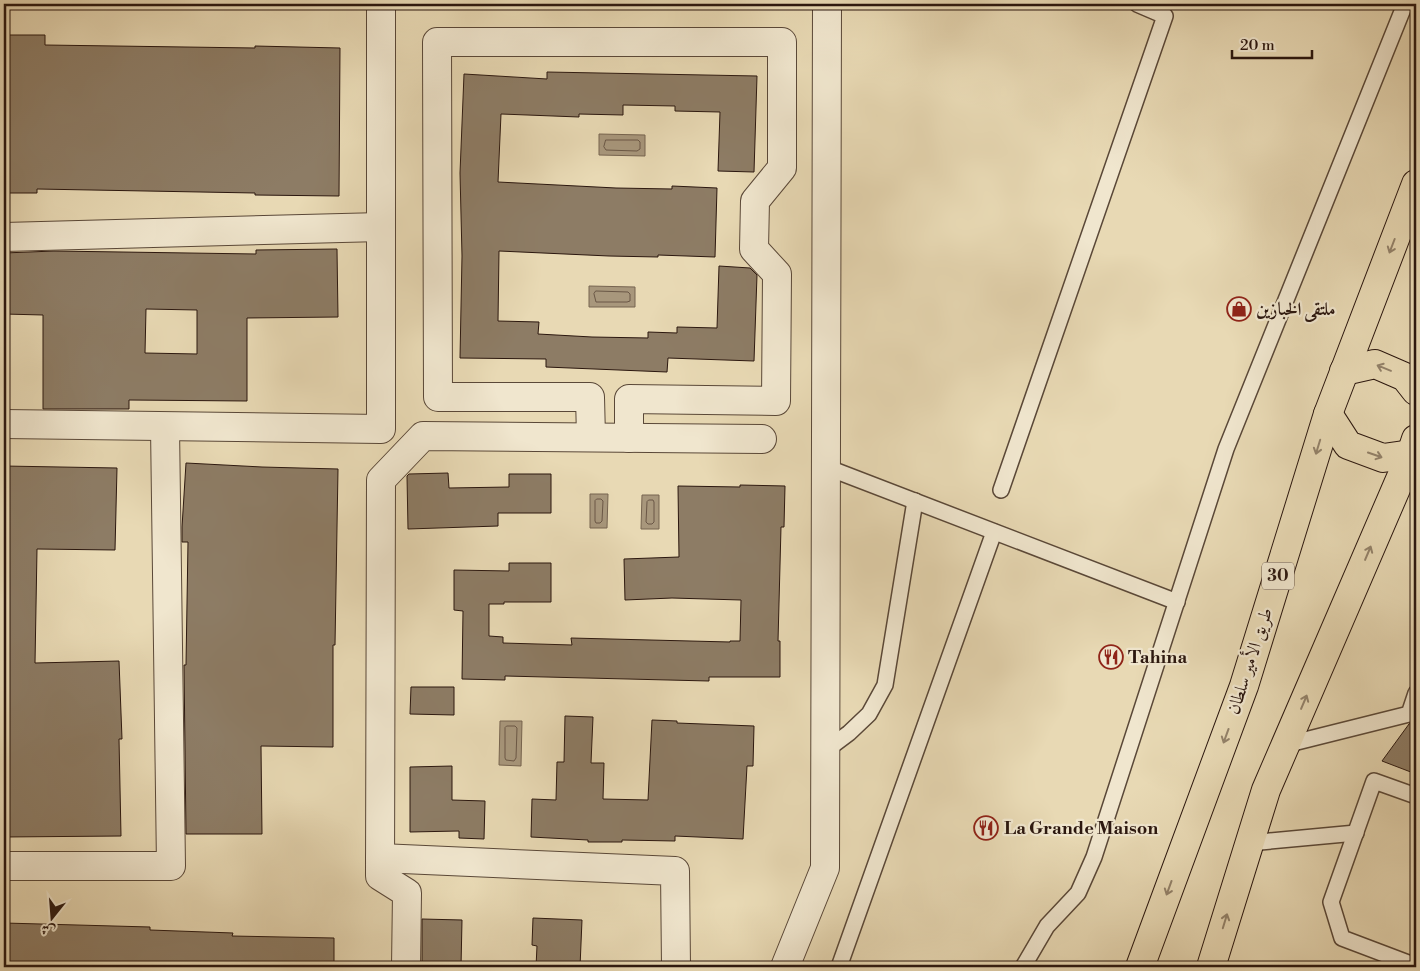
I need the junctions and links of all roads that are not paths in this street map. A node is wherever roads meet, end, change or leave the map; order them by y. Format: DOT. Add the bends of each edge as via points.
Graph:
graph roads {
  1 [pos="381,4"];
  2 [pos="826,4"];
  3 [pos="1137,4"];
  4 [pos="1405,4"];
  5 [pos="1167,10"];
  6 [pos="1416,184"];
  7 [pos="381,227"];
  8 [pos="4,237"];
  9 [pos="1344,371"];
  10 [pos="1416,391"];
  11 [pos="1328,414"];
  12 [pos="4,424"];
  13 [pos="165,426"];
  14 [pos="591,437"];
  15 [pos="629,438"];
  16 [pos="762,439"];
  17 [pos="1414,446"];
  18 [pos="826,467"];
  19 [pos="1001,490"];
  20 [pos="915,501"];
  21 [pos="994,532"];
  22 [pos="1177,602"];
  23 [pos="1416,693"];
  24 [pos="1285,745"];
  25 [pos="825,751"];
  26 [pos="1416,796"];
  27 [pos="1356,833"];
  28 [pos="1249,843"];
  29 [pos="380,858"];
  30 [pos="4,866"];
  31 [pos="1416,966"];
  32 [pos="406,967"];
  33 [pos="676,967"];
  34 [pos="786,967"];
  35 [pos="839,967"];
  36 [pos="1024,967"];
  37 [pos="1140,967"];
  38 [pos="1211,967"];
  1 -- 7 [label="street"];
  2 -- 18 [label="street"];
  3 -- 5 [label="lane"];
  4 -- 22 [label="lane" via="1226,449"];
  5 -- 19 [label="lane"];
  6 -- 9 [label="main road, طريق الأمير سلطان / 30, one-way"];
  7 -- 8 [label="street"];
  7 -- 13 [label="street" via="380,430"];
  10 -- 9 [label="main road, one-way" via="1405,376 1374,364"];
  9 -- 11 [label="main road, طريق الأمير سلطان / 30"];
  11 -- 17 [label="main road, one-way" via="1348,445 1382,458"];
  11 -- 37 [label="main road, طريق الأمير سلطان / 30, one-way" via="1244,686"];
  12 -- 13 [label="street"];
  13 -- 30 [label="street" via="171,866"];
  14 -- 15 [label="street"];
  14 -- 15 [label="street" via="590,397 438,397 438,42 782,42 782,168 754,201 754,249 777,274 776,401 629,399"];
  14 -- 29 [label="street" via="423,436 380,480"];
  15 -- 16 [label="street"];
  24 -- 17 [label="main road, one-way"];
  18 -- 20 [label="lane"];
  18 -- 25 [label="street"];
  20 -- 21 [label="lane"];
  20 -- 25 [label="lane" via="884,685 869,714"];
  21 -- 22 [label="lane"];
  21 -- 35 [label="lane"];
  22 -- 36 [label="lane" via="1094,857 1078,892 1047,926"];
  23 -- 24 [label="lane" via="1409,714"];
  24 -- 28 [label="main road"];
  25 -- 34 [label="street" via="825,868"];
  26 -- 27 [label="lane" via="1374,781"];
  27 -- 28 [label="lane"];
  27 -- 31 [label="lane" via="1332,902 1342,938"];
  38 -- 28 [label="main road, one-way"];
  29 -- 32 [label="street" via="380,876 407,893"];
  29 -- 33 [label="street" via="675,871"];
}
